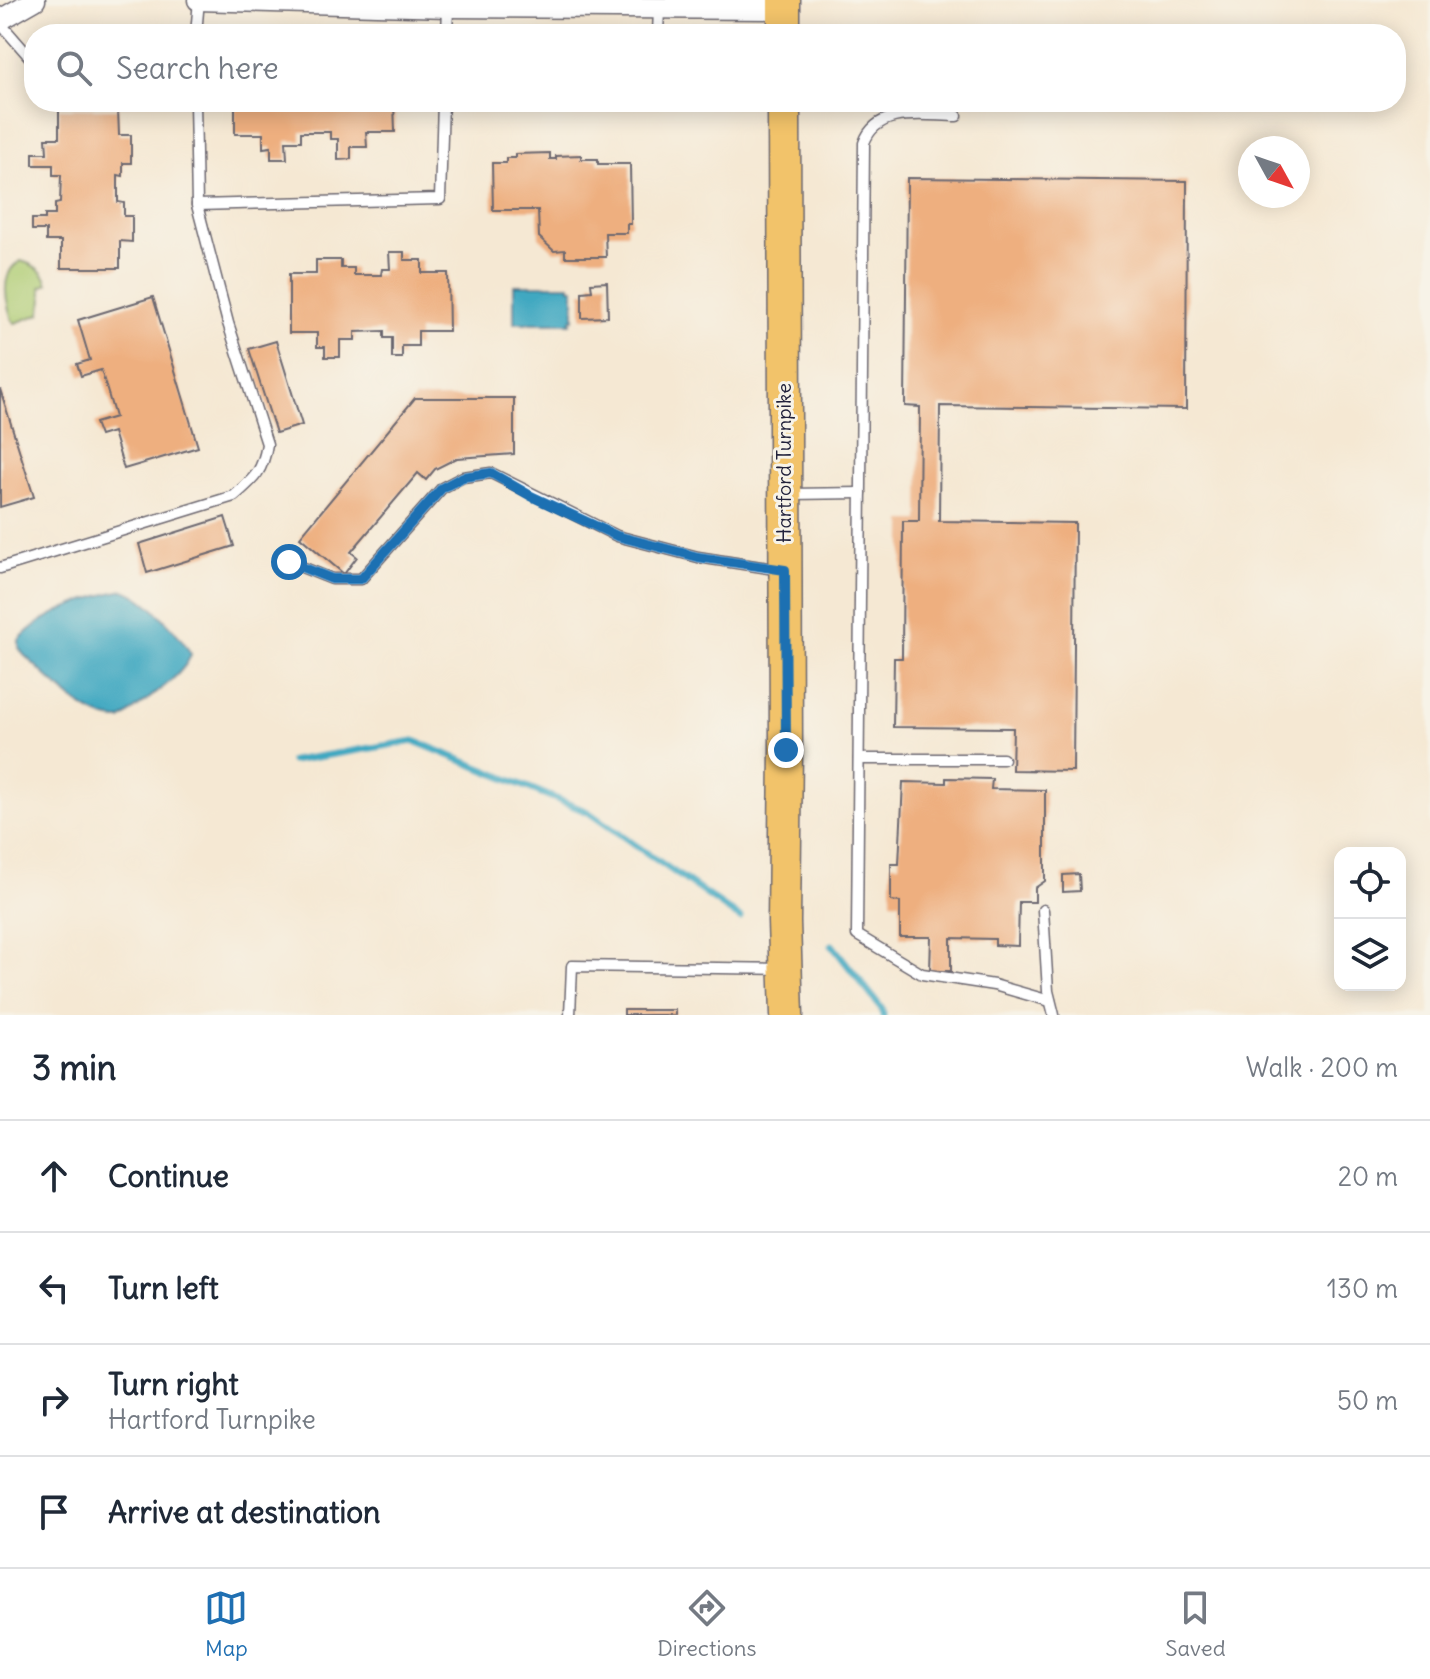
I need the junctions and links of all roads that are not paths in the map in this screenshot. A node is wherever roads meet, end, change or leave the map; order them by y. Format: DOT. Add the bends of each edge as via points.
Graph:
graph roads {
  1 [pos="35,0"];
  2 [pos="198,0"];
  3 [pos="245,1"];
  4 [pos="448,7"];
  5 [pos="659,8"];
  6 [pos="784,14"];
  7 [pos="0,21"];
  8 [pos="197,24"];
  9 [pos="447,24"];
  10 [pos="658,24"];
  11 [pos="24,50"];
  12 [pos="195,112"];
  13 [pos="443,112"];
  14 [pos="784,112"];
  15 [pos="897,112"];
  16 [pos="897,116"];
  17 [pos="957,116"];
  18 [pos="197,205"];
  19 [pos="861,493"];
  20 [pos="784,494"];
  21 [pos="289,562"];
  22 [pos="0,568"];
  23 [pos="785,570"];
  24 [pos="859,759"];
  25 [pos="1003,759"];
  26 [pos="1043,910"];
  27 [pos="785,969"];
  28 [pos="1050,1001"];
  29 [pos="570,1015"];
  30 [pos="787,1015"];
  31 [pos="1054,1015"];
  1 -- 7 [label="street"];
  2 -- 3 [label="street"];
  2 -- 8 [label="lane"];
  3 -- 4 [label="street"];
  4 -- 5 [label="street"];
  4 -- 9 [label="lane"];
  5 -- 6 [label="street"];
  5 -- 10 [label="lane"];
  7 -- 11 [label="lane"];
  12 -- 18 [label="lane"];
  13 -- 18 [label="lane" via="440,199"];
  14 -- 20 [label="main road, Hartford Turnpike"];
  15 -- 16 [label="lane"];
  16 -- 17 [label="lane"];
  16 -- 19 [label="lane" via="879,122 864,143"];
  18 -- 22 [label="lane" via="267,444 256,477 234,496"];
  19 -- 20 [label="lane"];
  19 -- 24 [label="lane"];
  20 -- 23 [label="main road, Hartford Turnpike"];
  21 -- 23 [label="lane" via="332,579 361,579 442,488 463,477 491,473 617,536 684,554"];
  23 -- 27 [label="main road, Hartford Turnpike"];
  24 -- 25 [label="lane"];
  24 -- 28 [label="lane" via="857,935 922,974 994,985"];
  26 -- 28 [label="lane"];
  27 -- 29 [label="lane" via="572,966"];
  27 -- 30 [label="main road, Hartford Turnpike"];
  28 -- 31 [label="lane"];
}
